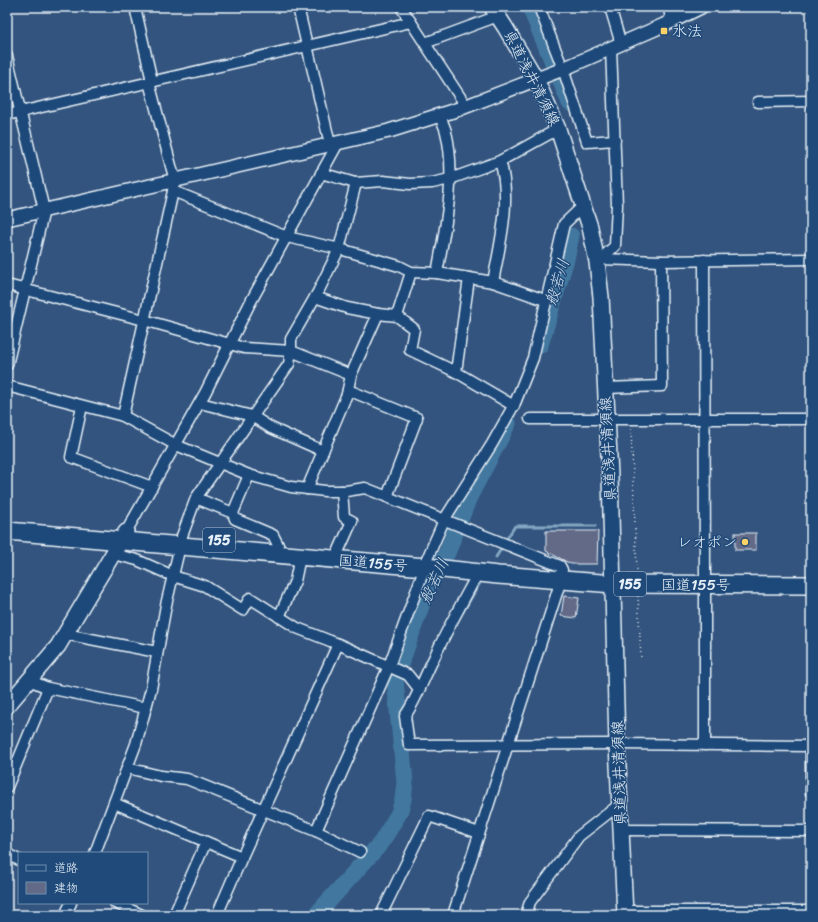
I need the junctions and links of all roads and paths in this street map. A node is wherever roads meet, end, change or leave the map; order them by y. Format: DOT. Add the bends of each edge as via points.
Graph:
graph roads {
  1 [pos="135,7"];
  2 [pos="298,7"];
  3 [pos="401,7"];
  4 [pos="539,7"];
  5 [pos="610,7"];
  6 [pos="669,7"];
  7 [pos="701,7"];
  8 [pos="495,12"];
  9 [pos="671,21"];
  10 [pos="411,22"];
  11 [pos="425,43"];
  12 [pos="308,46"];
  13 [pos="616,46"];
  14 [pos="7,56"];
  15 [pos="563,69"];
  16 [pos="541,77"];
  17 [pos="151,82"];
  18 [pos="811,101"];
  19 [pos="758,102"];
  20 [pos="466,106"];
  21 [pos="20,112"];
  22 [pos="7,115"];
  23 [pos="440,115"];
  24 [pos="558,129"];
  25 [pos="615,140"];
  26 [pos="334,144"];
  27 [pos="500,161"];
  28 [pos="322,173"];
  29 [pos="450,179"];
  30 [pos="356,183"];
  31 [pos="174,186"];
  32 [pos="583,206"];
  33 [pos="44,210"];
  34 [pos="7,219"];
  35 [pos="287,237"];
  36 [pos="338,248"];
  37 [pos="811,259"];
  38 [pos="598,260"];
  39 [pos="704,260"];
  40 [pos="661,261"];
  41 [pos="411,272"];
  42 [pos="436,273"];
  43 [pos="470,278"];
  44 [pos="493,282"];
  45 [pos="7,285"];
  46 [pos="25,290"];
  47 [pos="315,296"];
  48 [pos="546,300"];
  49 [pos="378,314"];
  50 [pos="397,316"];
  51 [pos="144,320"];
  52 [pos="230,345"];
  53 [pos="291,351"];
  54 [pos="7,365"];
  55 [pos="456,372"];
  56 [pos="352,374"];
  57 [pos="7,386"];
  58 [pos="605,388"];
  59 [pos="348,390"];
  60 [pos="200,403"];
  61 [pos="82,406"];
  62 [pos="514,406"];
  63 [pos="123,416"];
  64 [pos="252,416"];
  65 [pos="530,419"];
  66 [pos="607,419"];
  67 [pos="630,419"];
  68 [pos="705,419"];
  69 [pos="811,419"];
  70 [pos="176,445"];
  71 [pos="322,451"];
  72 [pos="220,464"];
  73 [pos="249,475"];
  74 [pos="152,487"];
  75 [pos="307,489"];
  76 [pos="342,491"];
  77 [pos="387,497"];
  78 [pos="196,498"];
  79 [pos="234,513"];
  80 [pos="7,521"];
  81 [pos="446,521"];
  82 [pos="7,531"];
  83 [pos="181,541"];
  84 [pos="120,542"];
  85 [pos="278,545"];
  86 [pos="338,550"];
  87 [pos="300,557"];
  88 [pos="428,563"];
  89 [pos="450,566"];
  90 [pos="478,573"];
  91 [pos="561,575"];
  92 [pos="173,576"];
  93 [pos="811,576"];
  94 [pos="614,579"];
  95 [pos="638,579"];
  96 [pos="705,580"];
  97 [pos="811,585"];
  98 [pos="279,616"];
  99 [pos="65,634"];
  100 [pos="338,644"];
  101 [pos="157,652"];
  102 [pos="641,659"];
  103 [pos="391,667"];
  104 [pos="28,680"];
  105 [pos="48,688"];
  106 [pos="419,689"];
  107 [pos="7,706"];
  108 [pos="146,708"];
  109 [pos="508,744"];
  110 [pos="617,744"];
  111 [pos="705,745"];
  112 [pos="811,747"];
  113 [pos="127,768"];
  114 [pos="7,787"];
  115 [pos="811,792"];
  116 [pos="114,803"];
  117 [pos="620,804"];
  118 [pos="263,810"];
  119 [pos="621,830"];
  120 [pos="316,831"];
  121 [pos="811,831"];
  122 [pos="480,833"];
  123 [pos="206,842"];
  124 [pos="95,852"];
  125 [pos="360,852"];
  126 [pos="7,854"];
  127 [pos="242,857"];
  128 [pos="18,860"];
  129 [pos="70,904"];
  130 [pos="118,904"];
  131 [pos="811,911"];
  132 [pos="624,913"];
  133 [pos="65,915"];
  134 [pos="142,915"];
  135 [pos="174,915"];
  136 [pos="217,915"];
  137 [pos="381,915"];
  138 [pos="453,915"];
  139 [pos="526,915"];
  1 -- 17 [label="street"];
  2 -- 12 [label="street"];
  3 -- 10 [label="street"];
  4 -- 15 [label="street"];
  5 -- 13 [label="street"];
  6 -- 9 [label="street"];
  7 -- 9 [label="street"];
  8 -- 11 [label="street"];
  8 -- 16 [label="main road, 県道浅井清須線"];
  9 -- 13 [label="street"];
  10 -- 11 [label="street"];
  10 -- 12 [label="street"];
  11 -- 20 [label="street"];
  12 -- 17 [label="street"];
  12 -- 26 [label="street"];
  13 -- 15 [label="street"];
  13 -- 25 [label="street"];
  14 -- 21 [label="street"];
  15 -- 16 [label="street"];
  15 -- 25 [label="street" via="587,142"];
  16 -- 20 [label="street"];
  16 -- 24 [label="main road, 県道浅井清須線"];
  17 -- 21 [label="street"];
  17 -- 31 [label="street"];
  18 -- 19 [label="street"];
  20 -- 23 [label="street"];
  21 -- 22 [label="street"];
  21 -- 33 [label="street"];
  23 -- 26 [label="street"];
  23 -- 29 [label="street" via="446,132"];
  24 -- 27 [label="street"];
  24 -- 32 [label="main road, 県道浅井清須線"];
  25 -- 38 [label="street" via="617,205 614,246"];
  26 -- 28 [label="street"];
  26 -- 31 [label="street"];
  27 -- 29 [label="street"];
  27 -- 44 [label="street" via="506,196"];
  28 -- 30 [label="street"];
  28 -- 35 [label="street"];
  29 -- 30 [label="street" via="410,184 383,181"];
  29 -- 42 [label="street"];
  30 -- 36 [label="street"];
  31 -- 33 [label="street"];
  31 -- 35 [label="street"];
  31 -- 51 [label="street"];
  32 -- 38 [label="main road, 県道浅井清須線"];
  32 -- 48 [label="street" via="564,224"];
  33 -- 34 [label="street"];
  33 -- 46 [label="street"];
  35 -- 36 [label="street"];
  35 -- 52 [label="street"];
  36 -- 41 [label="street"];
  36 -- 47 [label="street"];
  37 -- 39 [label="street"];
  38 -- 40 [label="street"];
  38 -- 58 [label="main road, 県道浅井清須線"];
  39 -- 40 [label="street"];
  39 -- 68 [label="street"];
  40 -- 58 [label="street" via="662,386"];
  41 -- 42 [label="street"];
  41 -- 50 [label="street"];
  42 -- 43 [label="street"];
  43 -- 44 [label="street"];
  43 -- 55 [label="street"];
  44 -- 48 [label="street"];
  45 -- 46 [label="street"];
  46 -- 51 [label="street"];
  46 -- 54 [label="street"];
  47 -- 49 [label="street" via="347,308"];
  47 -- 53 [label="street" via="291,338"];
  48 -- 62 [label="street" via="533,358"];
  49 -- 50 [label="street"];
  49 -- 56 [label="street"];
  50 -- 55 [label="street" via="414,329 410,350"];
  51 -- 52 [label="street"];
  51 -- 63 [label="street"];
  52 -- 53 [label="street"];
  52 -- 60 [label="street"];
  53 -- 56 [label="street"];
  53 -- 64 [label="street" via="288,364"];
  55 -- 62 [label="street"];
  56 -- 59 [label="street"];
  57 -- 61 [label="street"];
  58 -- 66 [label="main road, 県道浅井清須線"];
  59 -- 71 [label="street"];
  59 -- 77 [label="street" via="417,418"];
  60 -- 64 [label="street"];
  60 -- 70 [label="street"];
  61 -- 63 [label="street"];
  61 -- 74 [label="street" via="71,457"];
  62 -- 81 [label="street"];
  63 -- 70 [label="street"];
  64 -- 71 [label="street" via="271,428"];
  64 -- 72 [label="street"];
  65 -- 66 [label="street"];
  66 -- 67 [label="street"];
  66 -- 94 [label="main road, 県道浅井清須線"];
  67 -- 68 [label="street"];
  67 -- 95 [label="path"];
  68 -- 69 [label="street"];
  68 -- 96 [label="street"];
  70 -- 72 [label="street"];
  70 -- 74 [label="street"];
  71 -- 75 [label="street"];
  72 -- 73 [label="street"];
  72 -- 78 [label="street"];
  73 -- 75 [label="street"];
  73 -- 79 [label="street"];
  74 -- 84 [label="street"];
  75 -- 76 [label="street"];
  76 -- 77 [label="street" via="365,488"];
  76 -- 86 [label="street" via="344,517 352,521"];
  77 -- 81 [label="street"];
  78 -- 79 [label="street"];
  78 -- 83 [label="street"];
  79 -- 85 [label="street" via="235,519 273,535"];
  80 -- 84 [label="highway, 国道155号 / 155"];
  81 -- 88 [label="street"];
  81 -- 91 [label="street" via="560,566"];
  82 -- 84 [label="highway, 国道155号 / 155"];
  83 -- 84 [label="highway, 国道155号 / 155"];
  83 -- 85 [label="highway, 国道155号 / 155"];
  83 -- 87 [label="highway, 国道155号 / 155"];
  83 -- 92 [label="street"];
  84 -- 92 [label="street" via="138,560"];
  84 -- 99 [label="main road"];
  85 -- 86 [label="highway, 国道155号 / 155"];
  86 -- 88 [label="highway, 国道155号 / 155"];
  87 -- 88 [label="highway, 国道155号 / 155"];
  87 -- 98 [label="street" via="295,581"];
  88 -- 89 [label="highway, 国道155号 / 155"];
  88 -- 103 [label="street"];
  89 -- 90 [label="highway, 国道155号 / 155"];
  89 -- 91 [label="highway, 国道155号 / 155"];
  90 -- 91 [label="highway, 国道155号 / 155"];
  90 -- 106 [label="street"];
  91 -- 94 [label="highway, 国道155号 / 155"];
  91 -- 109 [label="street"];
  92 -- 98 [label="street" via="205,586 243,610 250,598"];
  92 -- 101 [label="street"];
  93 -- 96 [label="highway, 国道155号 / 155"];
  94 -- 95 [label="highway, 国道155号 / 155"];
  94 -- 110 [label="main road, 県道浅井清須線"];
  95 -- 96 [label="highway, 国道155号 / 155"];
  95 -- 102 [label="path"];
  96 -- 97 [label="highway, 国道155号 / 155"];
  96 -- 111 [label="street"];
  98 -- 100 [label="street" via="297,628"];
  99 -- 101 [label="street"];
  99 -- 104 [label="main road" via="58,646"];
  100 -- 103 [label="street"];
  100 -- 118 [label="street"];
  101 -- 108 [label="street"];
  103 -- 106 [label="street" via="408,675"];
  103 -- 120 [label="street"];
  104 -- 105 [label="street"];
  104 -- 107 [label="main road"];
  105 -- 108 [label="street"];
  105 -- 114 [label="street"];
  106 -- 109 [label="street" via="405,716 408,745"];
  108 -- 113 [label="street"];
  109 -- 110 [label="street"];
  109 -- 122 [label="street"];
  110 -- 111 [label="street"];
  110 -- 117 [label="main road, 県道浅井清須線"];
  111 -- 112 [label="street"];
  112 -- 115 [label="street"];
  113 -- 116 [label="street"];
  113 -- 118 [label="street" via="187,779"];
  116 -- 123 [label="street"];
  116 -- 124 [label="street"];
  117 -- 119 [label="main road, 県道浅井清須線"];
  117 -- 139 [label="street" via="579,836 530,902"];
  118 -- 120 [label="street"];
  118 -- 127 [label="street"];
  119 -- 121 [label="street"];
  119 -- 132 [label="main road, 県道浅井清須線"];
  120 -- 125 [label="street"];
  122 -- 137 [label="street" via="428,816"];
  122 -- 138 [label="street"];
  123 -- 127 [label="street"];
  123 -- 135 [label="street"];
  126 -- 128 [label="street"];
  127 -- 136 [label="street"];
  129 -- 133 [label="street"];
  130 -- 134 [label="street"];
  131 -- 132 [label="street"];
}
